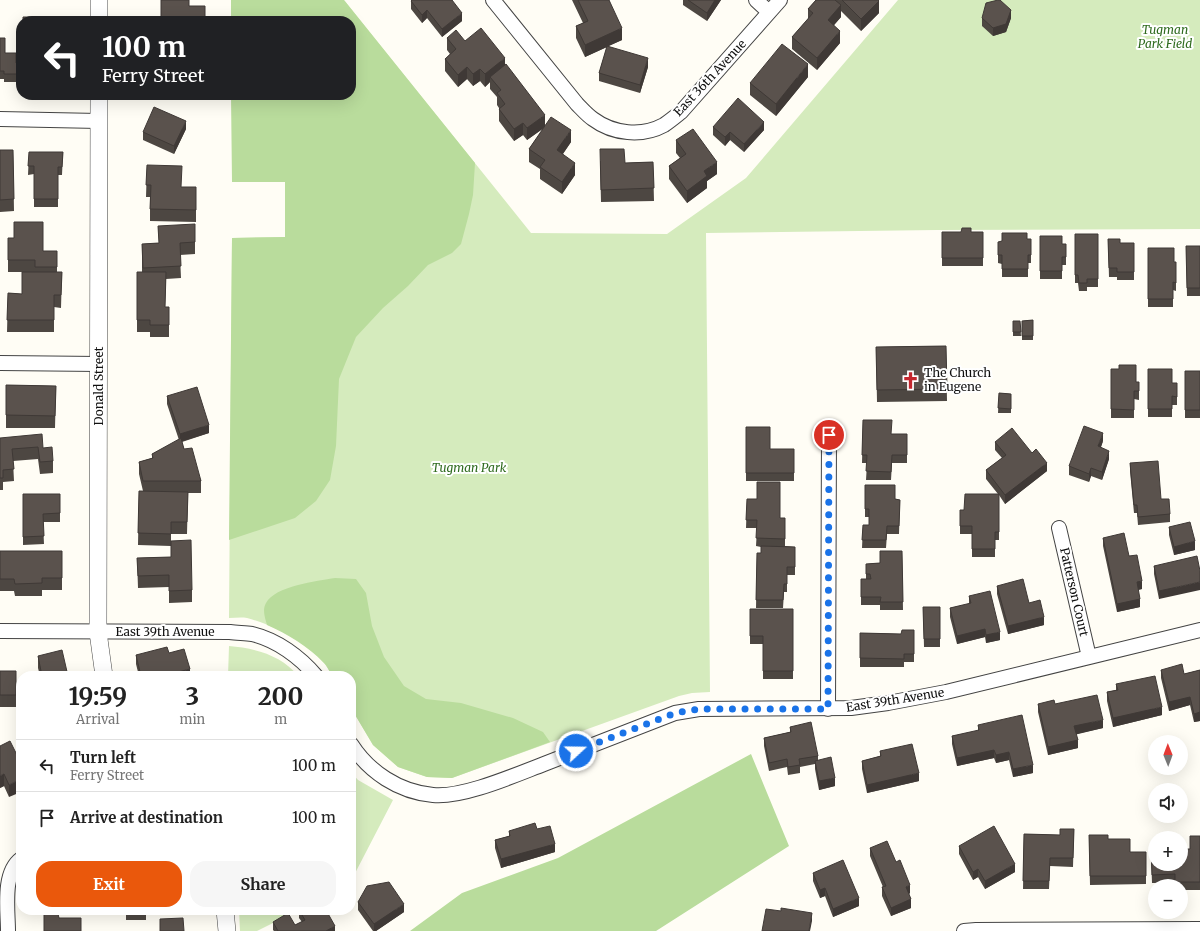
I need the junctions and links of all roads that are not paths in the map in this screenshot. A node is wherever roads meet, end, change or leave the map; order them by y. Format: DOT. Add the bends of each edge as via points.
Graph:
graph roads {
  1 [pos="99,0"];
  2 [pos="493,0"];
  3 [pos="756,0"];
  4 [pos="780,0"];
  5 [pos="769,12"];
  6 [pos="99,16"];
  7 [pos="99,100"];
  8 [pos="0,119"];
  9 [pos="99,120"];
  10 [pos="0,363"];
  11 [pos="99,364"];
  12 [pos="829,435"];
  13 [pos="1059,528"];
  14 [pos="1200,630"];
  15 [pos="0,631"];
  16 [pos="98,632"];
  17 [pos="1089,657"];
  18 [pos="103,671"];
  19 [pos="311,671"];
  20 [pos="828,709"];
  21 [pos="356,750"];
  22 [pos="16,864"];
  23 [pos="225,915"];
  24 [pos="1200,929"];
  25 [pos="8,931"];
  26 [pos="227,931"];
  27 [pos="964,931"];
  28 [pos="1049,931"];
  1 -- 6 [label="street"];
  2 -- 5 [label="street, East 36th Avenue" via="577,104 593,120 610,129 628,133 647,131 663,125 681,112"];
  3 -- 5 [label="street"];
  4 -- 5 [label="street, East 36th Avenue"];
  7 -- 9 [label="street, Donald Street"];
  8 -- 9 [label="street"];
  9 -- 11 [label="street, Donald Street"];
  10 -- 11 [label="street"];
  11 -- 16 [label="street, Donald Street"];
  12 -- 20 [label="street"];
  13 -- 17 [label="street, Patterson Court"];
  14 -- 17 [label="street, East 39th Avenue"];
  15 -- 16 [label="street, East 39th Avenue"];
  16 -- 18 [label="street, Donald Street"];
  16 -- 19 [label="street, East 39th Avenue" via="252,634 274,642 297,656"];
  17 -- 20 [label="street, East 39th Avenue" via="946,692 888,703"];
  20 -- 21 [label="street, East 39th Avenue" via="699,709 675,713 504,779 460,793 434,795 406,790 386,779 365,762"];
  22 -- 25 [label="street" via="7,890"];
  23 -- 26 [label="street"];
  24 -- 28 [label="street"];
  27 -- 28 [label="street"];
}
